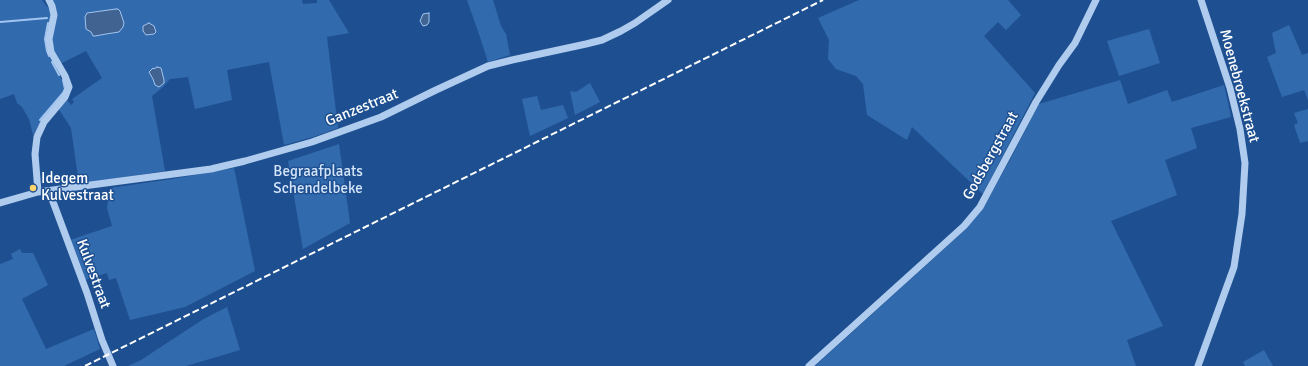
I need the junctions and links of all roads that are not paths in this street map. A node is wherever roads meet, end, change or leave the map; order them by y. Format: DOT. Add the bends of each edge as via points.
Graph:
graph roads {
  1 [pos="49,0"];
  2 [pos="668,0"];
  3 [pos="1096,0"];
  4 [pos="1201,0"];
  5 [pos="49,191"];
  6 [pos="38,192"];
  7 [pos="0,202"];
  8 [pos="113,366"];
  9 [pos="809,366"];
  10 [pos="1198,366"];
  1 -- 6 [label="street" via="54,15 50,45 69,87 66,97 44,122 37,137 35,154"];
  2 -- 5 [label="street, Ganzestraat" via="621,32 602,40 488,66 381,117 312,142 212,169"];
  3 -- 9 [label="street, Godsbergstraat" via="1075,43 1036,102 980,207 959,230"];
  4 -- 10 [label="street, Moenebroekstraat" via="1230,88 1245,163 1242,214 1234,266"];
  5 -- 6 [label="street, Ganzestraat"];
  5 -- 8 [label="street, Kulvestraat"];
  6 -- 7 [label="street, Ganzestraat"];
}
